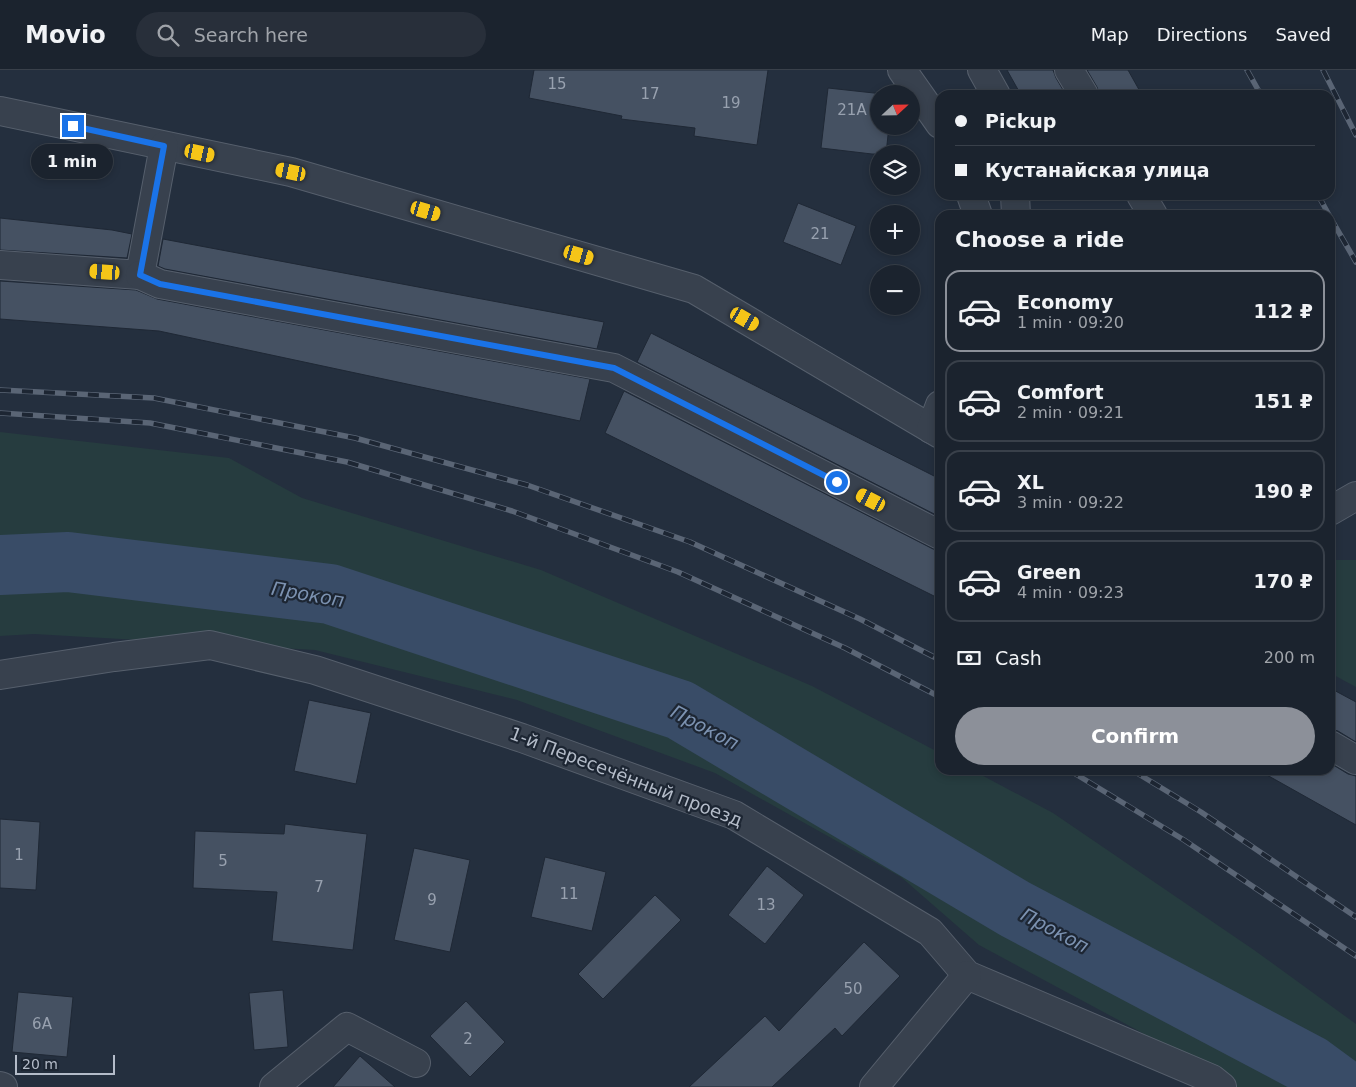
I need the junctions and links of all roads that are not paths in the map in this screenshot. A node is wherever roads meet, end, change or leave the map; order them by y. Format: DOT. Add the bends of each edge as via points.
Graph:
graph roads {
  1 [pos="902,70"];
  2 [pos="982,70"];
  3 [pos="1070,70"];
  4 [pos="993,90"];
  5 [pos="1081,90"];
  6 [pos="0,111"];
  7 [pos="935,117"];
  8 [pos="164,146"];
  9 [pos="0,265"];
  10 [pos="140,275"];
  11 [pos="935,422"];
  12 [pos="1356,496"];
  13 [pos="1335,507"];
  14 [pos="935,532"];
  15 [pos="0,675"];
  16 [pos="1335,748"];
  17 [pos="1356,760"];
  18 [pos="967,975"];
  19 [pos="416,1062"];
  20 [pos="274,1087"];
  21 [pos="874,1087"];
  22 [pos="1222,1087"];
  1 -- 7 [label="street"];
  2 -- 4 [label="street"];
  3 -- 5 [label="street"];
  6 -- 8 [label="street"];
  8 -- 10 [label="street"];
  8 -- 11 [label="street" via="291,172 694,288"];
  9 -- 10 [label="street"];
  10 -- 14 [label="street" via="160,284 614,368"];
  12 -- 13 [label="street"];
  15 -- 18 [label="street, 1-й Пересечённый проезд" via="114,656 210,646 315,670 522,738 734,814 930,932"];
  16 -- 17 [label="street"];
  18 -- 21 [label="street"];
  18 -- 22 [label="street, 1-й Пересечённый проезд" via="1212,1079"];
  19 -- 20 [label="street" via="347,1027"];
}
